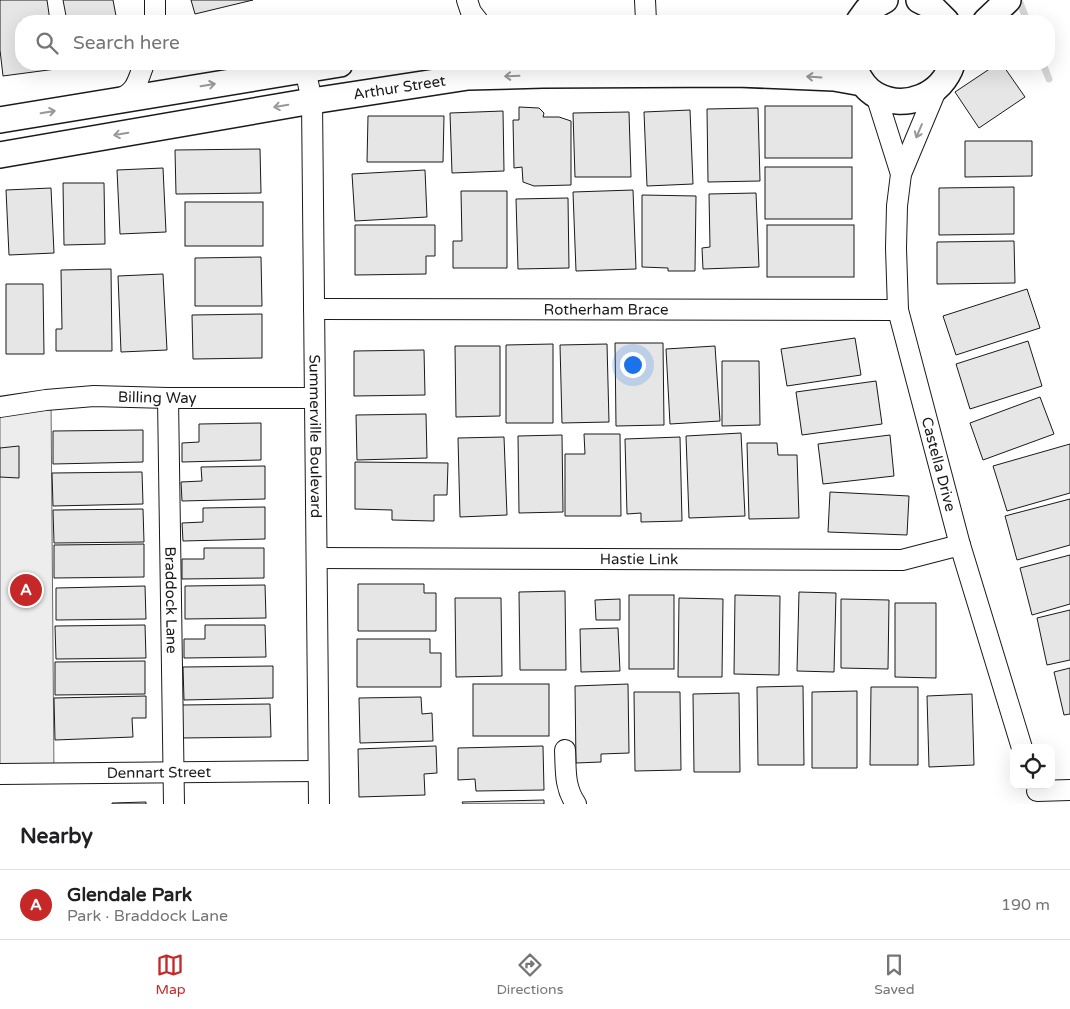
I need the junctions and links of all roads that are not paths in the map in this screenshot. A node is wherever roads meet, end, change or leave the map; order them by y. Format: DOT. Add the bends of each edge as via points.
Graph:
graph roads {
  1 [pos="154,0"];
  2 [pos="466,0"];
  3 [pos="645,0"];
  4 [pos="1008,0"];
  5 [pos="155,15"];
  6 [pos="473,15"];
  7 [pos="646,15"];
  8 [pos="992,15"];
  9 [pos="142,70"];
  10 [pos="299,70"];
  11 [pos="305,70"];
  12 [pos="949,70"];
  13 [pos="864,81"];
  14 [pos="937,88"];
  15 [pos="113,101"];
  16 [pos="312,101"];
  17 [pos="0,120"];
  18 [pos="0,155"];
  19 [pos="901,174"];
  20 [pos="314,309"];
  21 [pos="898,310"];
  22 [pos="168,398"];
  23 [pos="314,398"];
  24 [pos="0,407"];
  25 [pos="960,544"];
  26 [pos="317,558"];
  27 [pos="1021,744"];
  28 [pos="565,750"];
  29 [pos="318,771"];
  30 [pos="173,772"];
  31 [pos="0,774"];
  32 [pos="1070,790"];
  33 [pos="1038,793"];
  34 [pos="174,804"];
  35 [pos="319,804"];
  36 [pos="576,804"];
  1 -- 5 [label="street"];
  2 -- 6 [label="street"];
  3 -- 7 [label="street"];
  4 -- 8 [label="street"];
  9 -- 15 [label="street" via="135,88 127,96"];
  15 -- 10 [label="street, one-way"];
  11 -- 16 [label="street, Summerville Boulevard"];
  12 -- 14 [label="street"];
  13 -- 14 [label="street, Arthur Street" via="892,101 908,102"];
  13 -- 16 [label="street, Arthur Street, one-way" via="737,74 487,76"];
  13 -- 19 [label="street, Castella Drive"];
  14 -- 19 [label="street, Castella Drive, one-way"];
  17 -- 15 [label="street, one-way"];
  16 -- 18 [label="street, Arthur Street, one-way"];
  16 -- 20 [label="street, Summerville Boulevard"];
  19 -- 21 [label="street, Castella Drive" via="896,248"];
  20 -- 21 [label="street, Rotherham Brace"];
  20 -- 23 [label="street, Summerville Boulevard"];
  21 -- 25 [label="street, Castella Drive"];
  22 -- 23 [label="street, Billing Way"];
  22 -- 24 [label="street, Billing Way" via="94,396"];
  22 -- 30 [label="street, Braddock Lane"];
  23 -- 26 [label="street, Summerville Boulevard"];
  25 -- 26 [label="street, Hastie Link" via="902,560"];
  25 -- 27 [label="street, Castella Drive"];
  26 -- 29 [label="street, Summerville Boulevard"];
  28 -- 36 [label="street" via="566,781"];
  29 -- 30 [label="street, Dennart Street"];
  29 -- 35 [label="street, Summerville Boulevard"];
  30 -- 31 [label="street, Dennart Street"];
  30 -- 34 [label="street, Braddock Lane"];
  32 -- 33 [label="street"];
}
